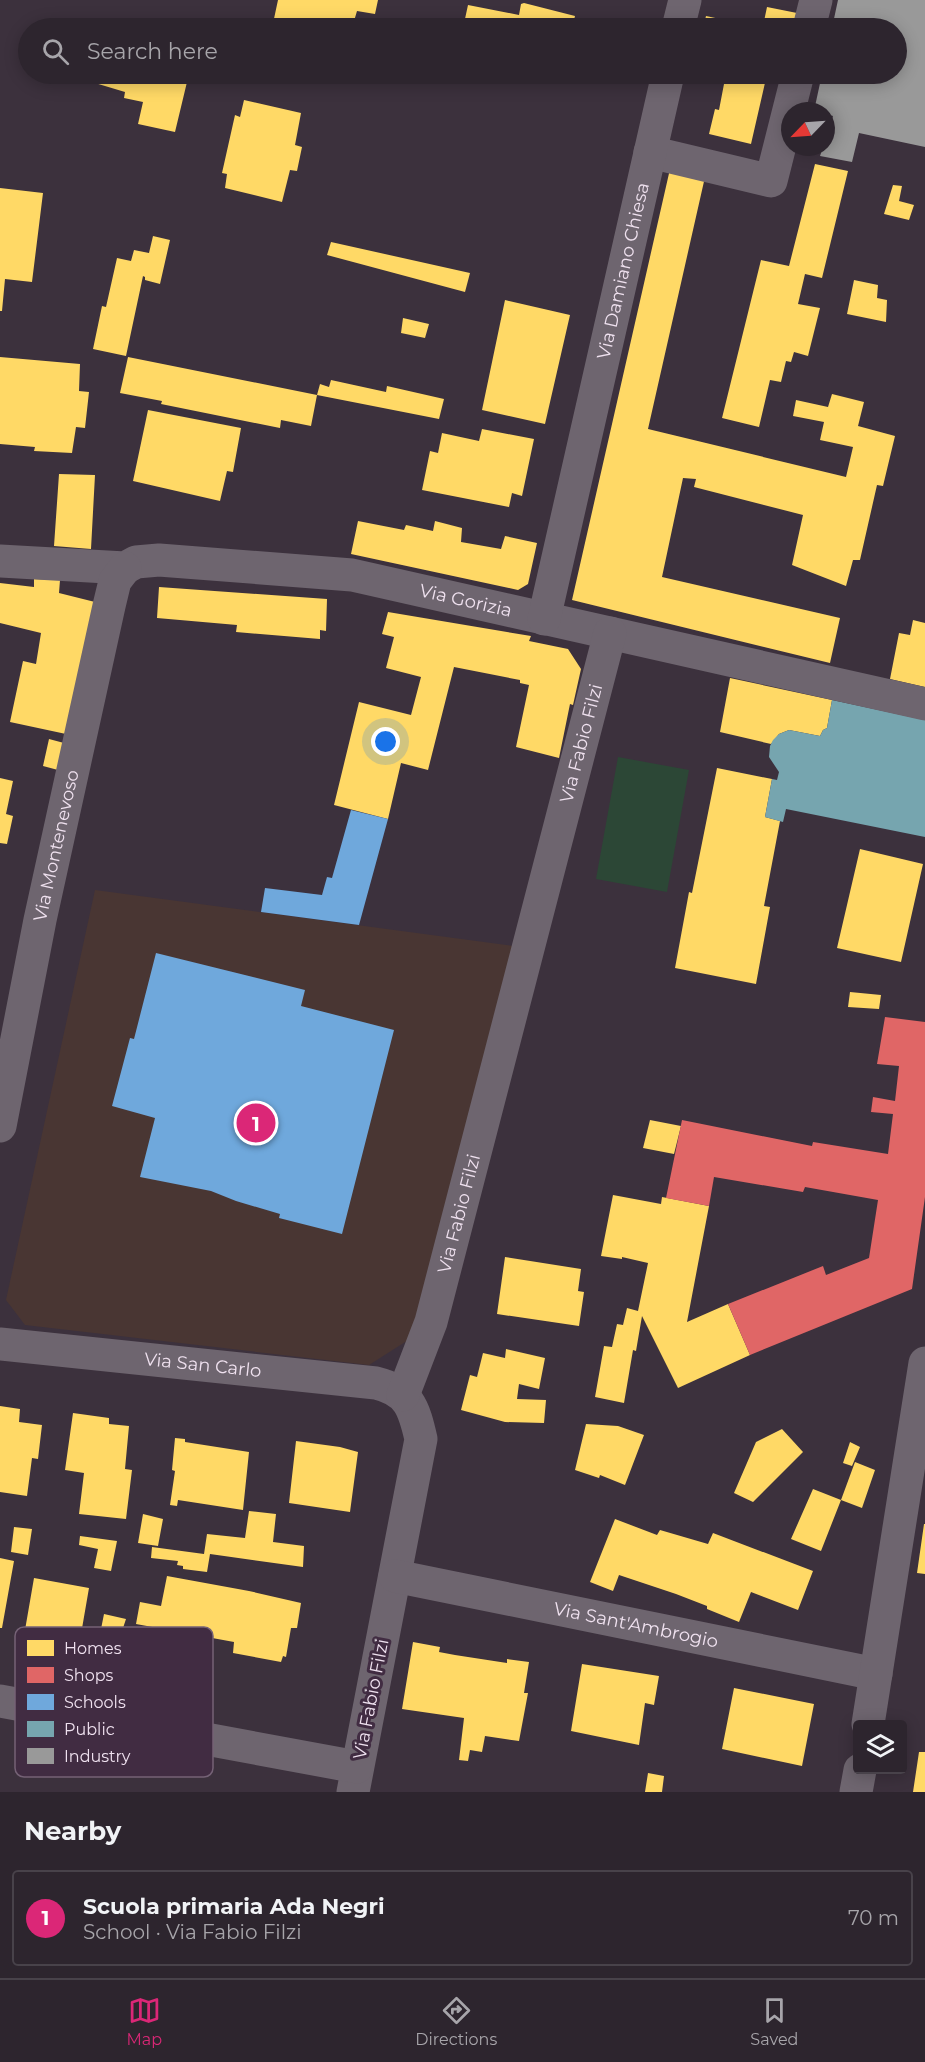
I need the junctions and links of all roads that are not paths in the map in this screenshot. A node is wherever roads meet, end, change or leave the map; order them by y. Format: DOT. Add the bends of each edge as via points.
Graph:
graph roads {
  1 [pos="685,0"];
  2 [pos="816,0"];
  3 [pos="680,18"];
  4 [pos="812,18"];
  5 [pos="666,84"];
  6 [pos="795,84"];
  7 [pos="650,152"];
  8 [pos="0,561"];
  9 [pos="125,568"];
  10 [pos="544,619"];
  11 [pos="610,633"];
  12 [pos="925,704"];
  13 [pos="0,1126"];
  14 [pos="0,1344"];
  15 [pos="925,1363"];
  16 [pos="403,1395"];
  17 [pos="395,1576"];
  18 [pos="876,1674"];
  19 [pos="0,1701"];
  20 [pos="15,1704"];
  21 [pos="869,1720"];
  22 [pos="213,1748"];
  23 [pos="859,1774"];
  24 [pos="355,1780"];
  25 [pos="856,1792"];
  1 -- 3 [label="street"];
  2 -- 4 [label="street"];
  5 -- 7 [label="street, Via Damiano Chiesa"];
  6 -- 7 [label="street" via="771,181"];
  7 -- 10 [label="street, Via Damiano Chiesa"];
  8 -- 9 [label="street, Via Gorizia"];
  9 -- 10 [label="street, Via Gorizia" via="136,562 159,560 352,575"];
  9 -- 13 [label="street, Via Montenevoso" via="115,581 109,606 40,920"];
  10 -- 11 [label="street, Via Gorizia"];
  11 -- 12 [label="street, Via Gorizia"];
  11 -- 16 [label="street, Via Fabio Filzi" via="431,1322"];
  14 -- 16 [label="street, Via San Carlo" via="376,1383 393,1387"];
  15 -- 18 [label="street"];
  16 -- 17 [label="street, Via Fabio Filzi" via="416,1417 421,1439"];
  17 -- 18 [label="street, Via Sant'Ambrogio"];
  17 -- 24 [label="street, Via Fabio Filzi"];
  18 -- 21 [label="street"];
  19 -- 20 [label="street"];
  22 -- 24 [label="street"];
  23 -- 25 [label="street"];
}
